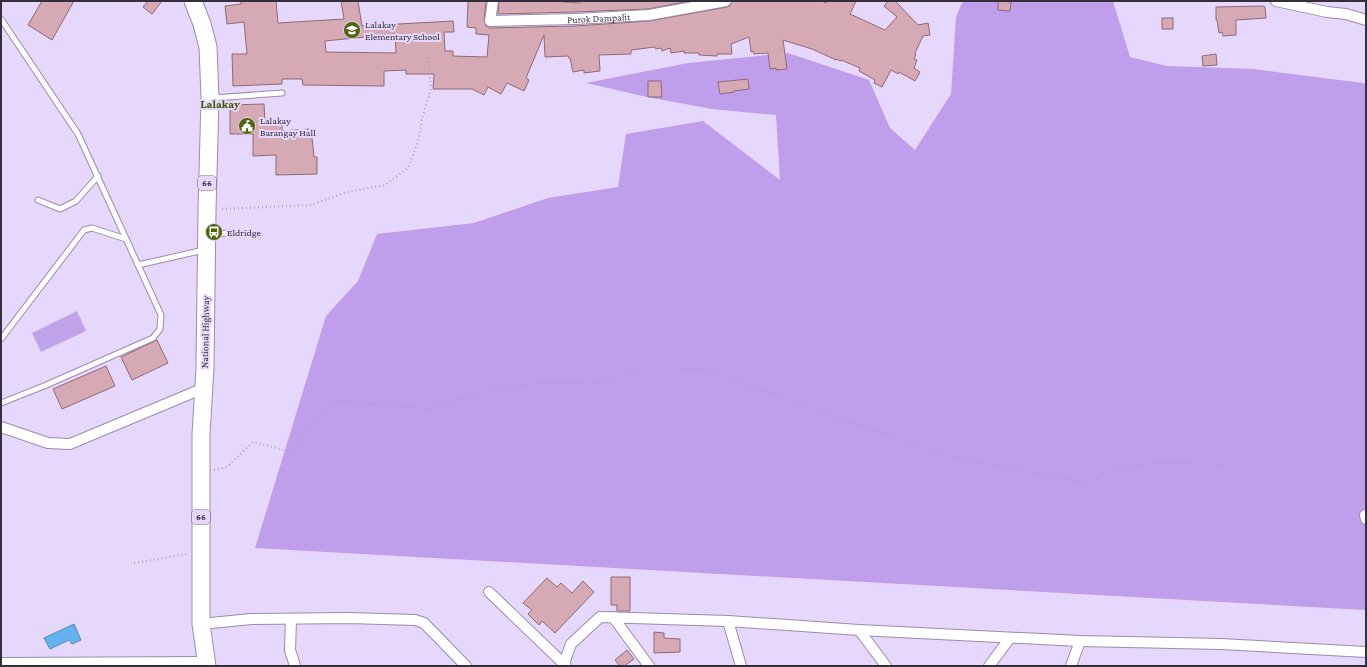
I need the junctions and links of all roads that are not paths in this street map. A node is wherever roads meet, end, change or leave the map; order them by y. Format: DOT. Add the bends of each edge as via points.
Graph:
graph roads {
  1 [pos="193,1"];
  2 [pos="493,1"];
  3 [pos="726,1"];
  4 [pos="1276,1"];
  5 [pos="1,19"];
  6 [pos="1366,20"];
  7 [pos="282,93"];
  8 [pos="210,98"];
  9 [pos="98,176"];
  10 [pos="38,200"];
  11 [pos="231,233"];
  12 [pos="126,239"];
  13 [pos="206,242"];
  14 [pos="138,265"];
  15 [pos="1,339"];
  16 [pos="204,388"];
  17 [pos="1,403"];
  18 [pos="1,427"];
  19 [pos="489,592"];
  20 [pos="613,617"];
  21 [pos="291,619"];
  22 [pos="728,621"];
  23 [pos="201,624"];
  24 [pos="860,630"];
  25 [pos="1010,638"];
  26 [pos="1080,641"];
  27 [pos="1366,652"];
  28 [pos="1,663"];
  29 [pos="206,664"];
  30 [pos="564,665"];
  31 [pos="295,666"];
  32 [pos="466,666"];
  33 [pos="649,666"];
  34 [pos="741,666"];
  35 [pos="886,666"];
  36 [pos="989,666"];
  37 [pos="1071,666"];
  1 -- 8 [label="main road, National Highway / 66" via="208,47"];
  2 -- 3 [label="street, Purok Dampalit" via="490,21 649,15"];
  4 -- 6 [label="street"];
  5 -- 9 [label="lane" via="78,134"];
  7 -- 8 [label="lane"];
  8 -- 13 [label="main road, National Highway / 66"];
  9 -- 10 [label="lane" via="76,201 60,209"];
  9 -- 12 [label="lane"];
  11 -- 13 [label="lane"];
  12 -- 14 [label="lane"];
  12 -- 15 [label="lane" via="92,228 84,230"];
  13 -- 14 [label="lane"];
  13 -- 16 [label="main road, National Highway / 66"];
  14 -- 17 [label="lane" via="161,315 160,329 152,338"];
  16 -- 18 [label="street" via="70,444 48,443"];
  16 -- 23 [label="main road, National Highway / 66" via="201,434"];
  19 -- 30 [label="street"];
  20 -- 22 [label="street"];
  20 -- 30 [label="street" via="600,617 571,644"];
  20 -- 33 [label="street"];
  21 -- 23 [label="street" via="251,619"];
  21 -- 31 [label="street" via="290,650"];
  21 -- 32 [label="street" via="415,620 424,623"];
  22 -- 24 [label="street"];
  22 -- 34 [label="street"];
  23 -- 29 [label="main road, National Highway / 66"];
  24 -- 25 [label="street"];
  24 -- 35 [label="street"];
  25 -- 26 [label="street"];
  25 -- 36 [label="street"];
  26 -- 27 [label="street" via="1221,644"];
  26 -- 37 [label="street"];
  28 -- 29 [label="street"];
}
